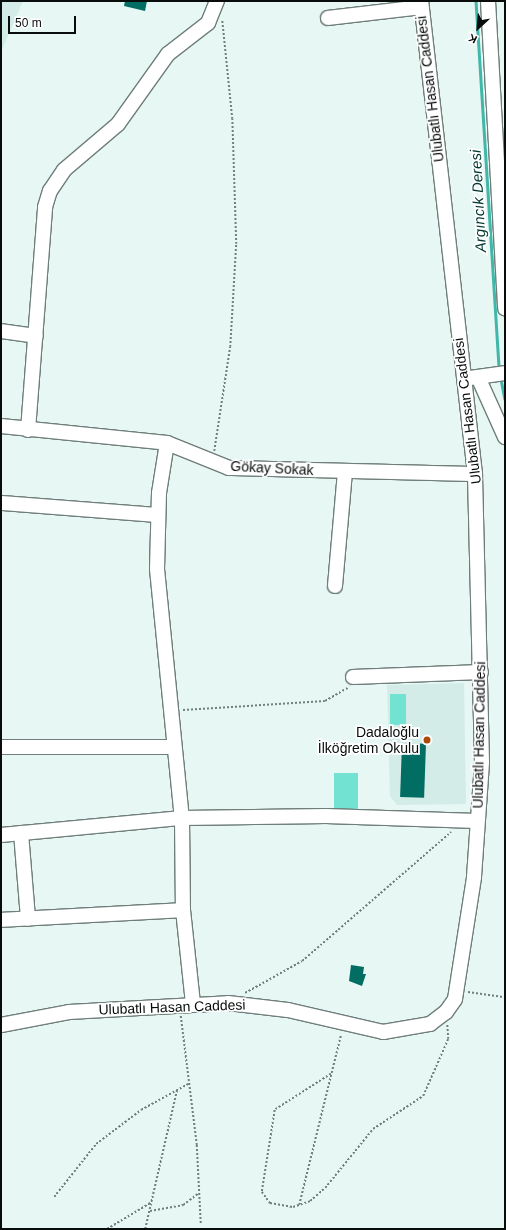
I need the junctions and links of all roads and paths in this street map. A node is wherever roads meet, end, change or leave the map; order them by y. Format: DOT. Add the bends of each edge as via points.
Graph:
graph roads {
  1 [pos="488,1"];
  2 [pos="217,4"];
  3 [pos="421,4"];
  4 [pos="328,18"];
  5 [pos="501,162"];
  6 [pos="505,310"];
  7 [pos="1,331"];
  8 [pos="36,336"];
  9 [pos="505,373"];
  10 [pos="478,377"];
  11 [pos="463,379"];
  12 [pos="1,426"];
  13 [pos="28,430"];
  14 [pos="505,437"];
  15 [pos="167,443"];
  16 [pos="212,460"];
  17 [pos="345,471"];
  18 [pos="475,474"];
  19 [pos="1,504"];
  20 [pos="157,515"];
  21 [pos="335,586"];
  22 [pos="481,672"];
  23 [pos="353,677"];
  24 [pos="169,711"];
  25 [pos="173,746"];
  26 [pos="1,747"];
  27 [pos="182,818"];
  28 [pos="471,821"];
  29 [pos="21,833"];
  30 [pos="1,835"];
  31 [pos="183,910"];
  32 [pos="28,919"];
  33 [pos="1,920"];
  34 [pos="458,991"];
  35 [pos="505,997"];
  36 [pos="228,1003"];
  37 [pos="187,1005"];
  38 [pos="446,1012"];
  39 [pos="4,1021"];
  40 [pos="343,1025"];
  41 [pos="331,1074"];
  42 [pos="188,1084"];
  43 [pos="177,1089"];
  44 [pos="199,1193"];
  45 [pos="54,1197"];
  46 [pos="152,1202"];
  47 [pos="299,1206"];
  48 [pos="150,1210"];
  49 [pos="201,1225"];
  50 [pos="107,1229"];
  51 [pos="145,1229"];
  1 -- 5 [label="street"];
  2 -- 8 [label="street" via="208,23 158,65 113,129 64,170 53,184 45,208"];
  2 -- 16 [label="path" via="224,26 232,119 236,244 230,347"];
  3 -- 4 [label="street"];
  3 -- 11 [label="street, Ulubatlı Hasan Caddesi"];
  5 -- 6 [label="street"];
  7 -- 8 [label="street"];
  8 -- 13 [label="street"];
  9 -- 10 [label="street"];
  10 -- 11 [label="street"];
  10 -- 14 [label="street"];
  11 -- 18 [label="street, Ulubatlı Hasan Caddesi"];
  12 -- 13 [label="street, Gökay Sokak"];
  13 -- 15 [label="street, Gökay Sokak"];
  15 -- 16 [label="street, Gökay Sokak"];
  15 -- 20 [label="street"];
  16 -- 17 [label="street, Gökay Sokak" via="229,468"];
  17 -- 18 [label="street, Gökay Sokak"];
  17 -- 21 [label="street"];
  18 -- 22 [label="street, Ulubatlı Hasan Caddesi"];
  19 -- 20 [label="street"];
  20 -- 24 [label="street" via="157,569"];
  22 -- 23 [label="street"];
  22 -- 28 [label="street, Ulubatlı Hasan Caddesi"];
  23 -- 24 [label="path" via="345,691 325,701"];
  24 -- 25 [label="street"];
  25 -- 26 [label="street"];
  25 -- 27 [label="street"];
  27 -- 28 [label="street" via="326,816"];
  27 -- 29 [label="street"];
  27 -- 31 [label="street"];
  28 -- 34 [label="street, Ulubatlı Hasan Caddesi"];
  28 -- 36 [label="path" via="302,961"];
  29 -- 30 [label="street"];
  29 -- 32 [label="street"];
  31 -- 32 [label="street"];
  31 -- 37 [label="street"];
  32 -- 33 [label="street"];
  34 -- 35 [label="path"];
  34 -- 38 [label="street, Ulubatlı Hasan Caddesi"];
  36 -- 37 [label="street, Ulubatlı Hasan Caddesi"];
  36 -- 40 [label="street, Ulubatlı Hasan Caddesi" via="288,1010"];
  37 -- 39 [label="street, Ulubatlı Hasan Caddesi" via="69,1012"];
  37 -- 42 [label="path"];
  38 -- 40 [label="street, Ulubatlı Hasan Caddesi" via="423,1027 382,1032"];
  38 -- 47 [label="path" via="448,1039 427,1091 412,1106 373,1129 324,1188"];
  40 -- 41 [label="path"];
  41 -- 47 [label="path"];
  41 -- 47 [label="path" via="275,1110 263,1196 272,1204"];
  42 -- 43 [label="path"];
  42 -- 44 [label="path" via="197,1145"];
  43 -- 45 [label="path" via="141,1110 96,1144"];
  43 -- 46 [label="path"];
  44 -- 48 [label="path" via="183,1205"];
  44 -- 49 [label="path"];
  46 -- 48 [label="path"];
  46 -- 50 [label="path"];
  48 -- 51 [label="path"];
}
